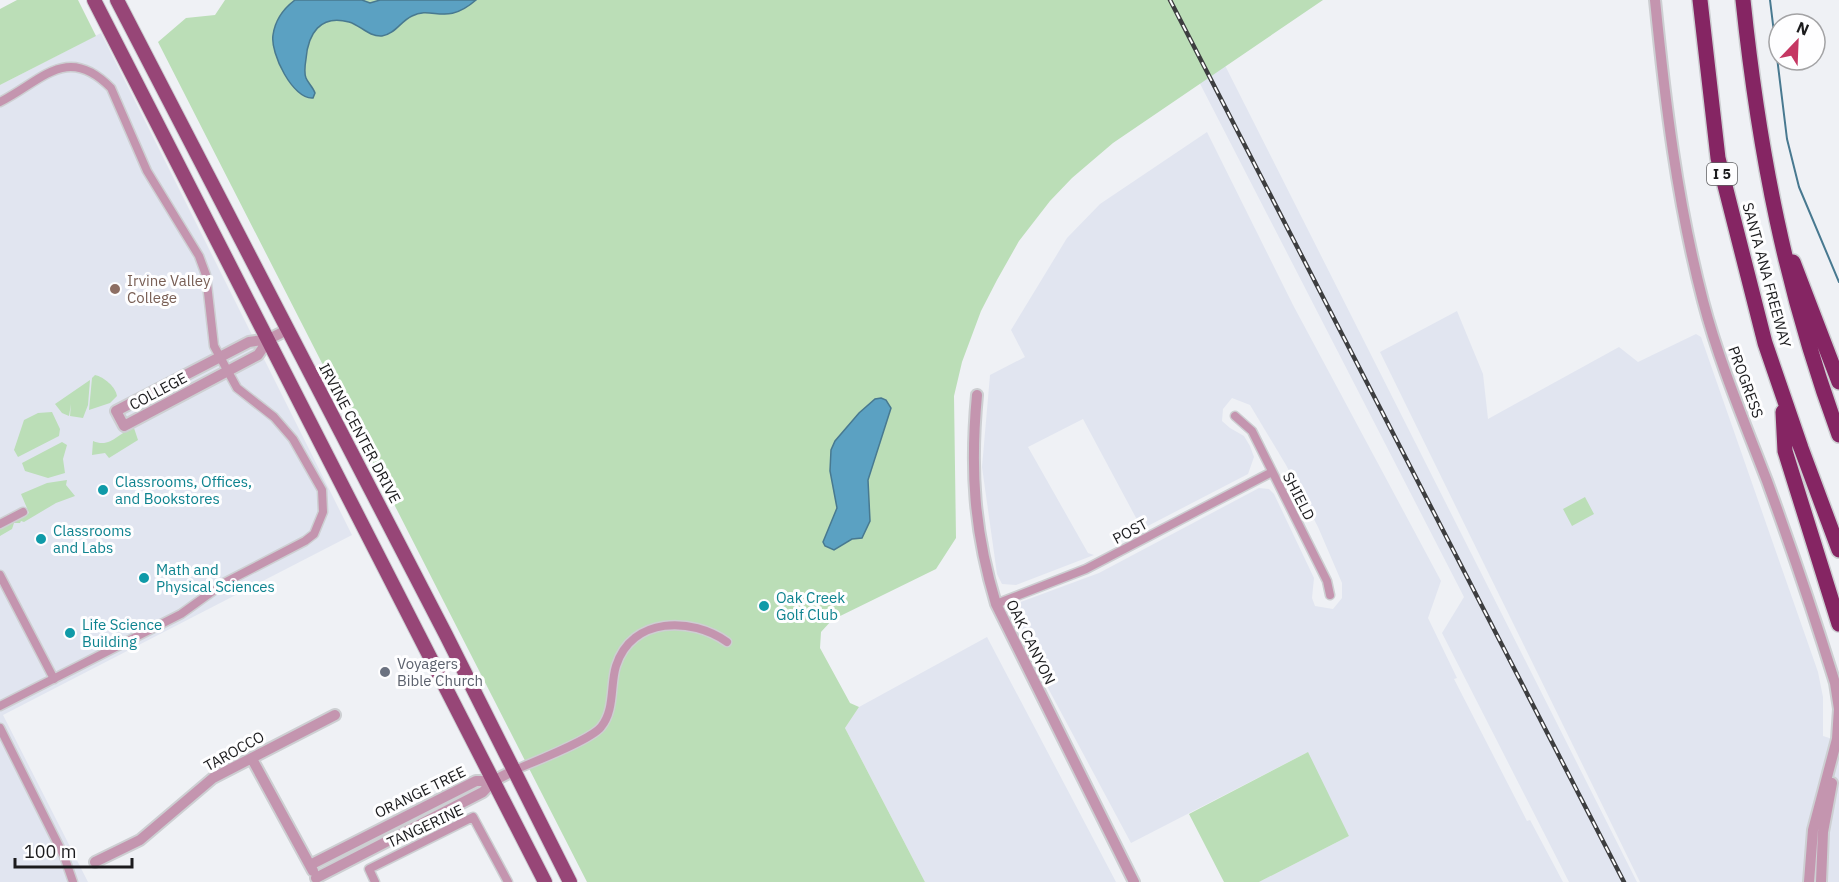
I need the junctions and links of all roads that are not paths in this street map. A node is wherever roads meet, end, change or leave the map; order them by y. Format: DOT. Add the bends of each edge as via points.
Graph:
graph roads {
  1 [pos="94,0"];
  2 [pos="117,0"];
  3 [pos="1655,0"];
  4 [pos="1700,0"];
  5 [pos="1743,0"];
  6 [pos="0,102"];
  7 [pos="1773,209"];
  8 [pos="286,330"];
  9 [pos="269,339"];
  10 [pos="220,357"];
  11 [pos="228,372"];
  12 [pos="1839,382"];
  13 [pos="1781,391"];
  14 [pos="977,395"];
  15 [pos="1235,416"];
  16 [pos="1839,435"];
  17 [pos="1272,472"];
  18 [pos="23,512"];
  19 [pos="0,524"];
  20 [pos="1839,550"];
  21 [pos="0,575"];
  22 [pos="1330,595"];
  23 [pos="996,604"];
  24 [pos="1839,624"];
  25 [pos="727,642"];
  26 [pos="54,679"];
  27 [pos="0,706"];
  28 [pos="335,715"];
  29 [pos="0,728"];
  30 [pos="252,759"];
  31 [pos="1832,765"];
  32 [pos="515,770"];
  33 [pos="494,781"];
  34 [pos="95,862"];
  35 [pos="310,865"];
  36 [pos="317,880"];
  37 [pos="73,882"];
  38 [pos="375,882"];
  39 [pos="508,882"];
  40 [pos="545,882"];
  41 [pos="570,882"];
  42 [pos="1134,882"];
  43 [pos="1809,882"];
  44 [pos="1821,882"];
  1 -- 9 [label="main road"];
  2 -- 8 [label="main road, IRVINE CENTER DRIVE"];
  3 -- 31 [label="street, PROGRESS" via="1666,115 1703,301 1834,683 1839,721"];
  4 -- 13 [label="highway, SANTA ANA FREEWAY / I 5" via="1718,158"];
  5 -- 7 [label="highway, SANTA ANA FREEWAY" via="1762,154"];
  6 -- 10 [label="street" via="62,67 88,71 111,88 147,171 199,256 206,275 211,336"];
  7 -- 12 [label="highway"];
  7 -- 16 [label="highway, SANTA ANA FREEWAY" via="1793,298"];
  8 -- 9 [label="street, COLLEGE"];
  8 -- 32 [label="main road, IRVINE CENTER DRIVE"];
  9 -- 10 [label="street, COLLEGE" via="249,342"];
  9 -- 11 [label="street, COLLEGE" via="258,355"];
  9 -- 33 [label="main road"];
  10 -- 11 [label="street"];
  10 -- 11 [label="street, COLLEGE" via="116,411 124,426"];
  11 -- 26 [label="street" via="237,388 286,429 317,481 324,501 314,534 224,582 181,614"];
  13 -- 20 [label="highway, SANTA ANA FREEWAY / I 5"];
  13 -- 24 [label="highway" via="1785,451"];
  14 -- 23 [label="street, OAK CANYON" via="973,438 976,522"];
  15 -- 17 [label="street, SHIELD" via="1252,431"];
  17 -- 22 [label="street, SHIELD" via="1327,581"];
  17 -- 23 [label="street, POST" via="1086,569"];
  18 -- 19 [label="street"];
  21 -- 26 [label="street"];
  23 -- 42 [label="street, OAK CANYON"];
  25 -- 32 [label="street" via="692,625 660,624 642,633 616,665 613,692 601,728"];
  26 -- 27 [label="street"];
  28 -- 30 [label="street, TAROCCO"];
  29 -- 37 [label="street" via="64,856"];
  30 -- 34 [label="street, TAROCCO" via="213,778 140,840"];
  30 -- 35 [label="street"];
  31 -- 43 [label="street, PROGRESS" via="1813,830"];
  31 -- 44 [label="street, PROGRESS"];
  32 -- 33 [label="street"];
  32 -- 41 [label="main road, IRVINE CENTER DRIVE"];
  33 -- 35 [label="street, ORANGE TREE" via="476,781"];
  33 -- 36 [label="street, ORANGE TREE" via="483,792"];
  33 -- 40 [label="main road"];
  35 -- 36 [label="street"];
  38 -- 39 [label="street, TANGERINE" via="369,869 473,817"];
}
